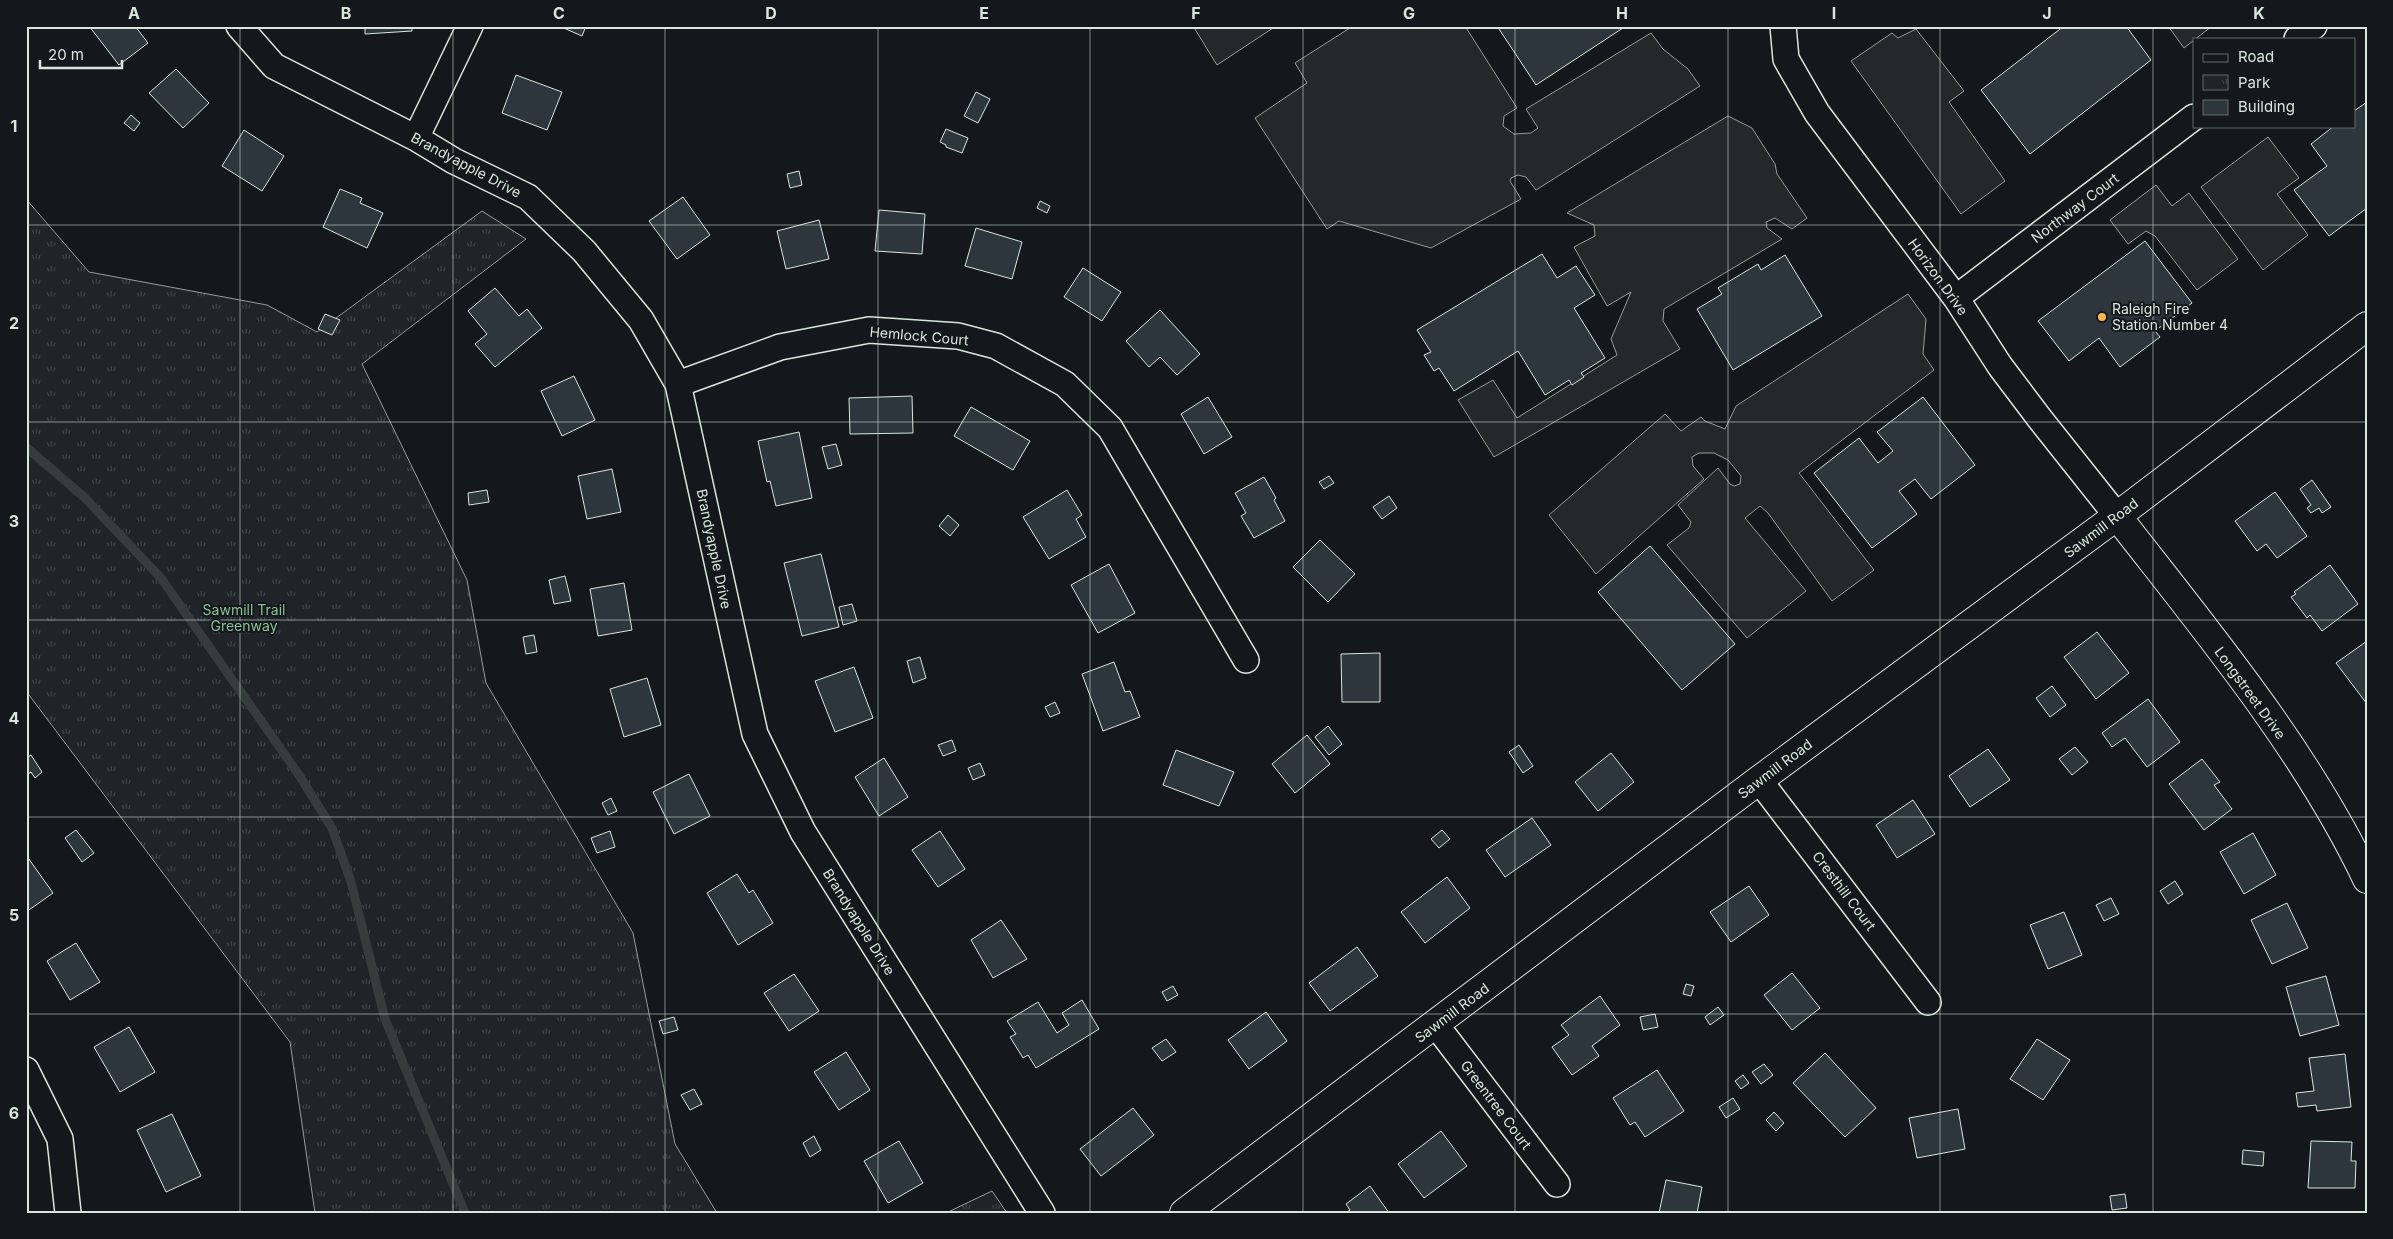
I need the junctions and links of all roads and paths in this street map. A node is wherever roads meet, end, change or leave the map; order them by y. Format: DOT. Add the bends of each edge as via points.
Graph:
graph roads {
  1 [pos="239,26"];
  2 [pos="470,26"];
  3 [pos="1783,26"];
  4 [pos="2314,26"];
  5 [pos="2298,38"];
  6 [pos="2193,118"];
  7 [pos="416,138"];
  8 [pos="1956,298"];
  9 [pos="2367,326"];
  10 [pos="678,384"];
  11 [pos="2117,516"];
  12 [pos="1246,660"];
  13 [pos="1759,780"];
  14 [pos="2367,879"];
  15 [pos="1928,1002"];
  16 [pos="1436,1025"];
  17 [pos="26,1070"];
  18 [pos="1557,1184"];
  19 [pos="68,1213"];
  20 [pos="1042,1213"];
  21 [pos="1184,1213"];
  1 -- 7 [label="street, Brandyapple Drive" via="274,66"];
  2 -- 7 [label="street"];
  3 -- 8 [label="street, Horizon Drive" via="1786,59 1816,113"];
  4 -- 5 [label="street"];
  6 -- 8 [label="street, Northway Court"];
  7 -- 10 [label="street, Brandyapple Drive" via="454,161 528,197 584,251 641,320"];
  8 -- 11 [label="street, Horizon Drive" via="2006,374"];
  9 -- 11 [label="street, Sawmill Road"];
  10 -- 12 [label="street, Hemlock Court" via="780,347 869,330 958,336 996,346 1065,384 1110,428"];
  10 -- 20 [label="street, Brandyapple Drive" via="754,734 803,832"];
  11 -- 13 [label="street, Sawmill Road"];
  11 -- 14 [label="street, Longstreet Drive" via="2266,713 2321,796"];
  13 -- 15 [label="street, Cresthill Court"];
  13 -- 16 [label="street, Sawmill Road"];
  16 -- 18 [label="street, Greentree Court"];
  16 -- 21 [label="street, Sawmill Road"];
  17 -- 19 [label="street" via="60,1139"];
}
